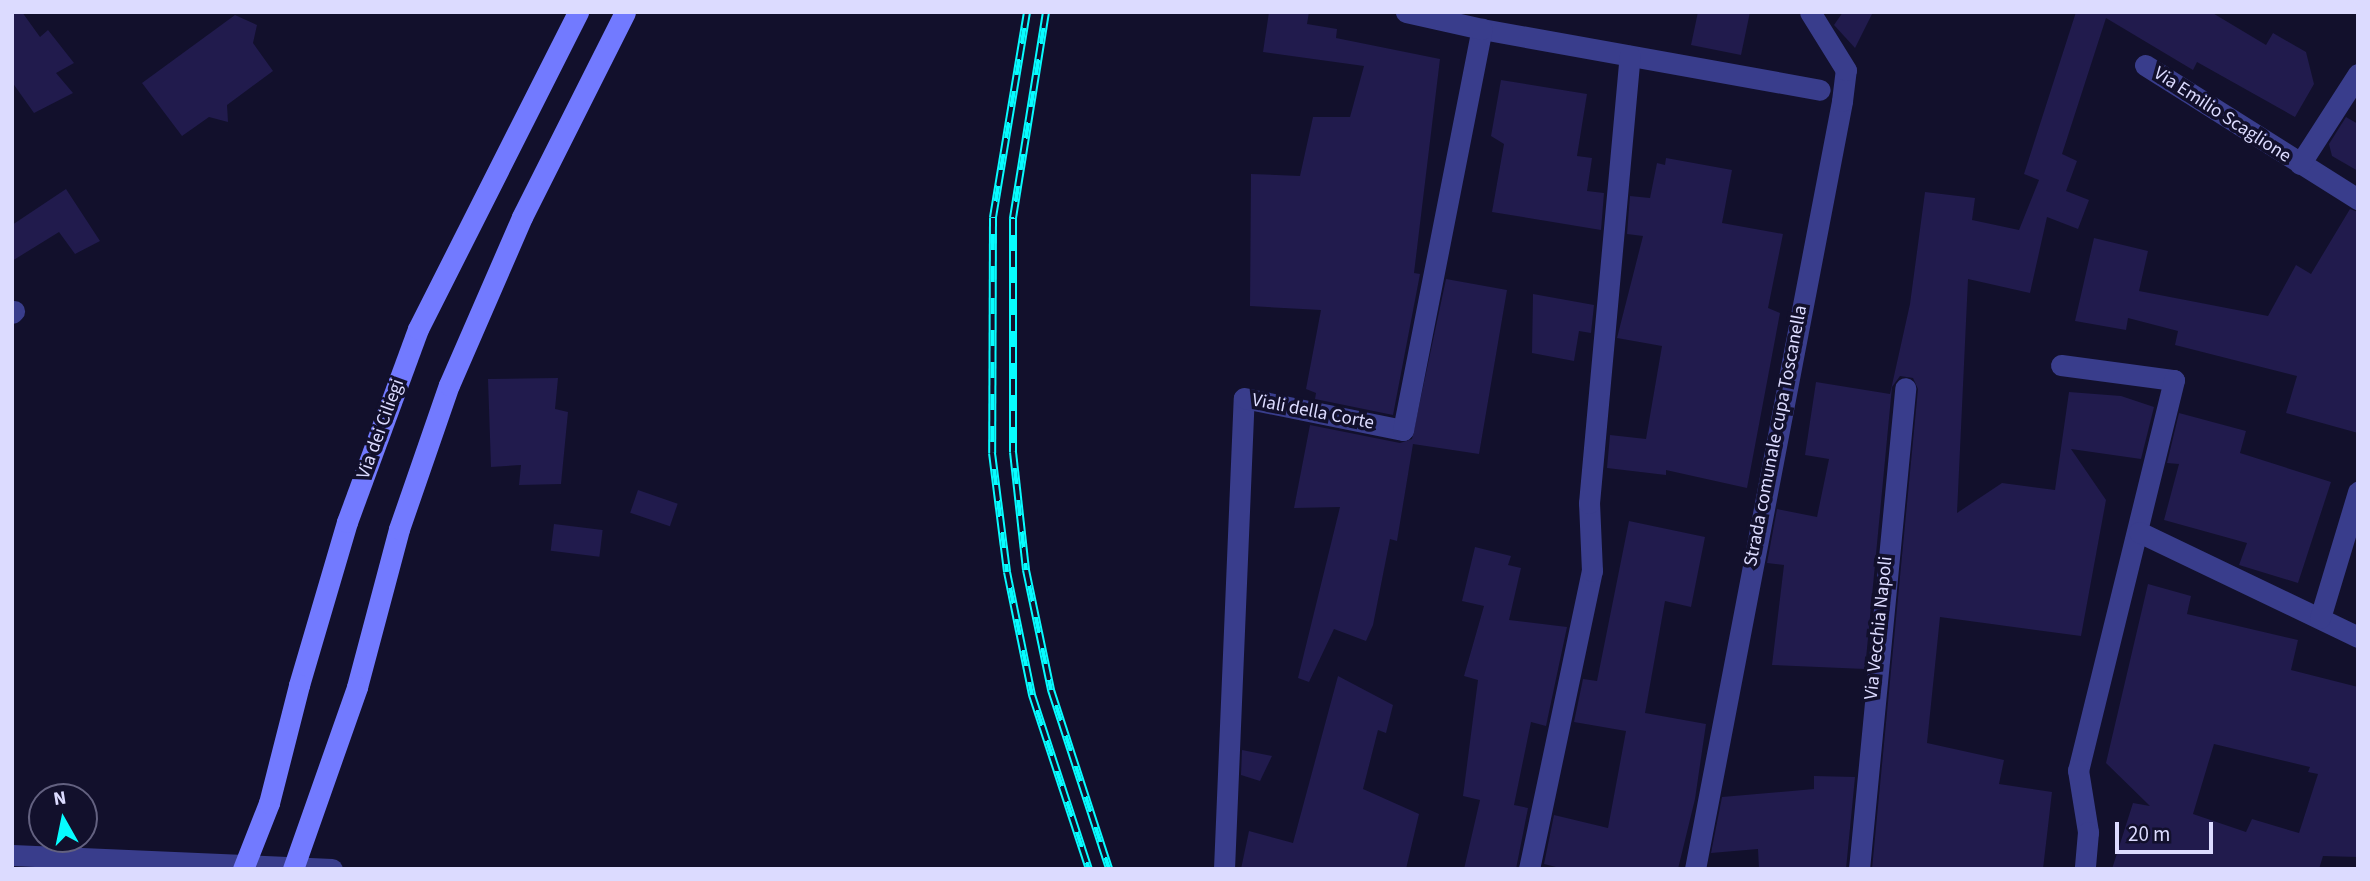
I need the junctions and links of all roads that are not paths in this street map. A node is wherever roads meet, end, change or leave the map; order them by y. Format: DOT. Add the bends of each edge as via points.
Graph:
graph roads {
  1 [pos="578,12"];
  2 [pos="625,12"];
  3 [pos="1406,12"];
  4 [pos="1810,12"];
  5 [pos="1482,29"];
  6 [pos="1630,56"];
  7 [pos="2145,65"];
  8 [pos="2358,74"];
  9 [pos="1820,90"];
  10 [pos="2300,164"];
  11 [pos="2358,200"];
  12 [pos="2061,365"];
  13 [pos="1905,388"];
  14 [pos="2358,492"];
  15 [pos="2139,532"];
  16 [pos="2320,618"];
  17 [pos="2358,637"];
  18 [pos="12,855"];
  19 [pos="243,869"];
  20 [pos="293,869"];
  21 [pos="332,869"];
  22 [pos="1224,869"];
  23 [pos="1529,869"];
  24 [pos="1695,869"];
  25 [pos="1859,869"];
  26 [pos="2085,869"];
  1 -- 19 [label="main road, Via dei Ciliegi, bridge" via="418,328 347,522 269,803"];
  2 -- 20 [label="main road, bridge" via="522,217 449,386 399,529 357,687"];
  3 -- 5 [label="street"];
  4 -- 24 [label="street, Strada comunale cupa Toscanella" via="1846,70 1842,101"];
  5 -- 6 [label="street"];
  5 -- 22 [label="street, Viali della Corte" via="1403,430 1244,398"];
  6 -- 9 [label="street"];
  6 -- 23 [label="street" via="1589,503 1592,571"];
  7 -- 10 [label="street, Via Emilio Scaglione"];
  8 -- 10 [label="street, Via Emilio Scaglione"];
  10 -- 11 [label="street, Via Emilio Scaglione"];
  12 -- 15 [label="street" via="2174,380"];
  13 -- 25 [label="street, Via Vecchia Napoli"];
  14 -- 16 [label="street"];
  15 -- 16 [label="street"];
  15 -- 26 [label="street" via="2078,770 2088,832"];
  16 -- 17 [label="street"];
  18 -- 21 [label="street"];
}
